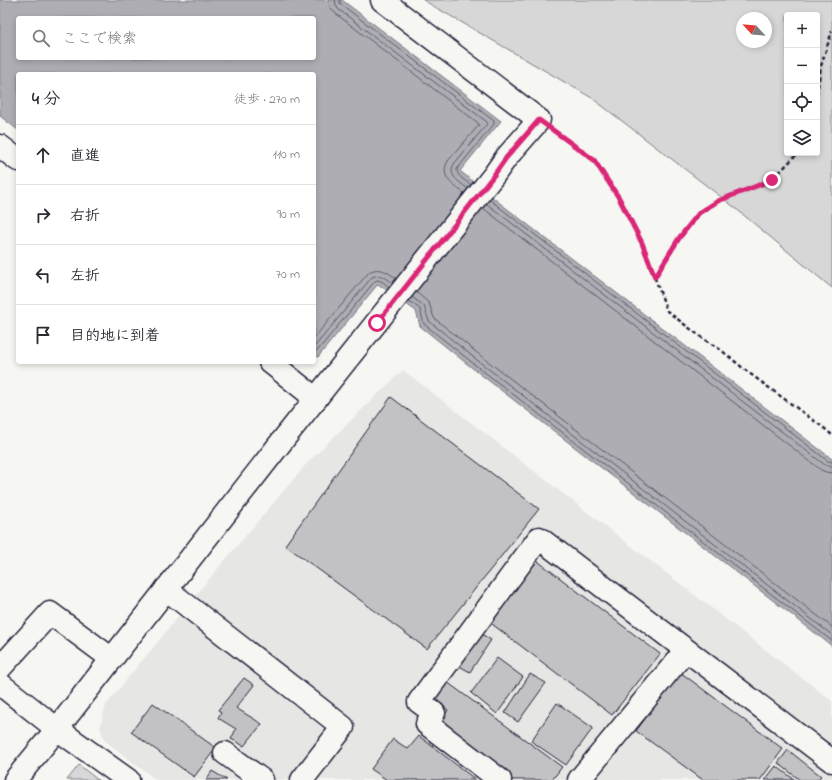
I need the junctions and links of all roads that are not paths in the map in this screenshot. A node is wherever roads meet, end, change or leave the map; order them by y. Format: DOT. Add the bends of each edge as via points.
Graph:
graph roads {
  1 [pos="382,0"];
  2 [pos="0,146"];
  3 [pos="16,158"];
  4 [pos="272,364"];
  5 [pos="316,399"];
  6 [pos="166,589"];
  7 [pos="686,650"];
  8 [pos="112,659"];
  9 [pos="0,668"];
  10 [pos="0,684"];
  11 [pos="58,729"];
  12 [pos="225,753"];
  13 [pos="832,760"];
  14 [pos="15,780"];
  15 [pos="128,780"];
  16 [pos="262,780"];
  17 [pos="302,780"];
  18 [pos="500,780"];
  19 [pos="579,780"];
  1 -- 5 [label="street" via="539,120 506,158"];
  2 -- 3 [label="street"];
  4 -- 5 [label="street"];
  5 -- 6 [label="street"];
  6 -- 8 [label="street"];
  6 -- 17 [label="street" via="343,727"];
  7 -- 13 [label="street"];
  7 -- 18 [label="street" via="538,538 419,702 434,713 427,724"];
  7 -- 19 [label="street"];
  8 -- 9 [label="street" via="50,613"];
  8 -- 11 [label="street"];
  10 -- 11 [label="street"];
  11 -- 14 [label="street"];
  11 -- 15 [label="street"];
  12 -- 16 [label="street"];
}
